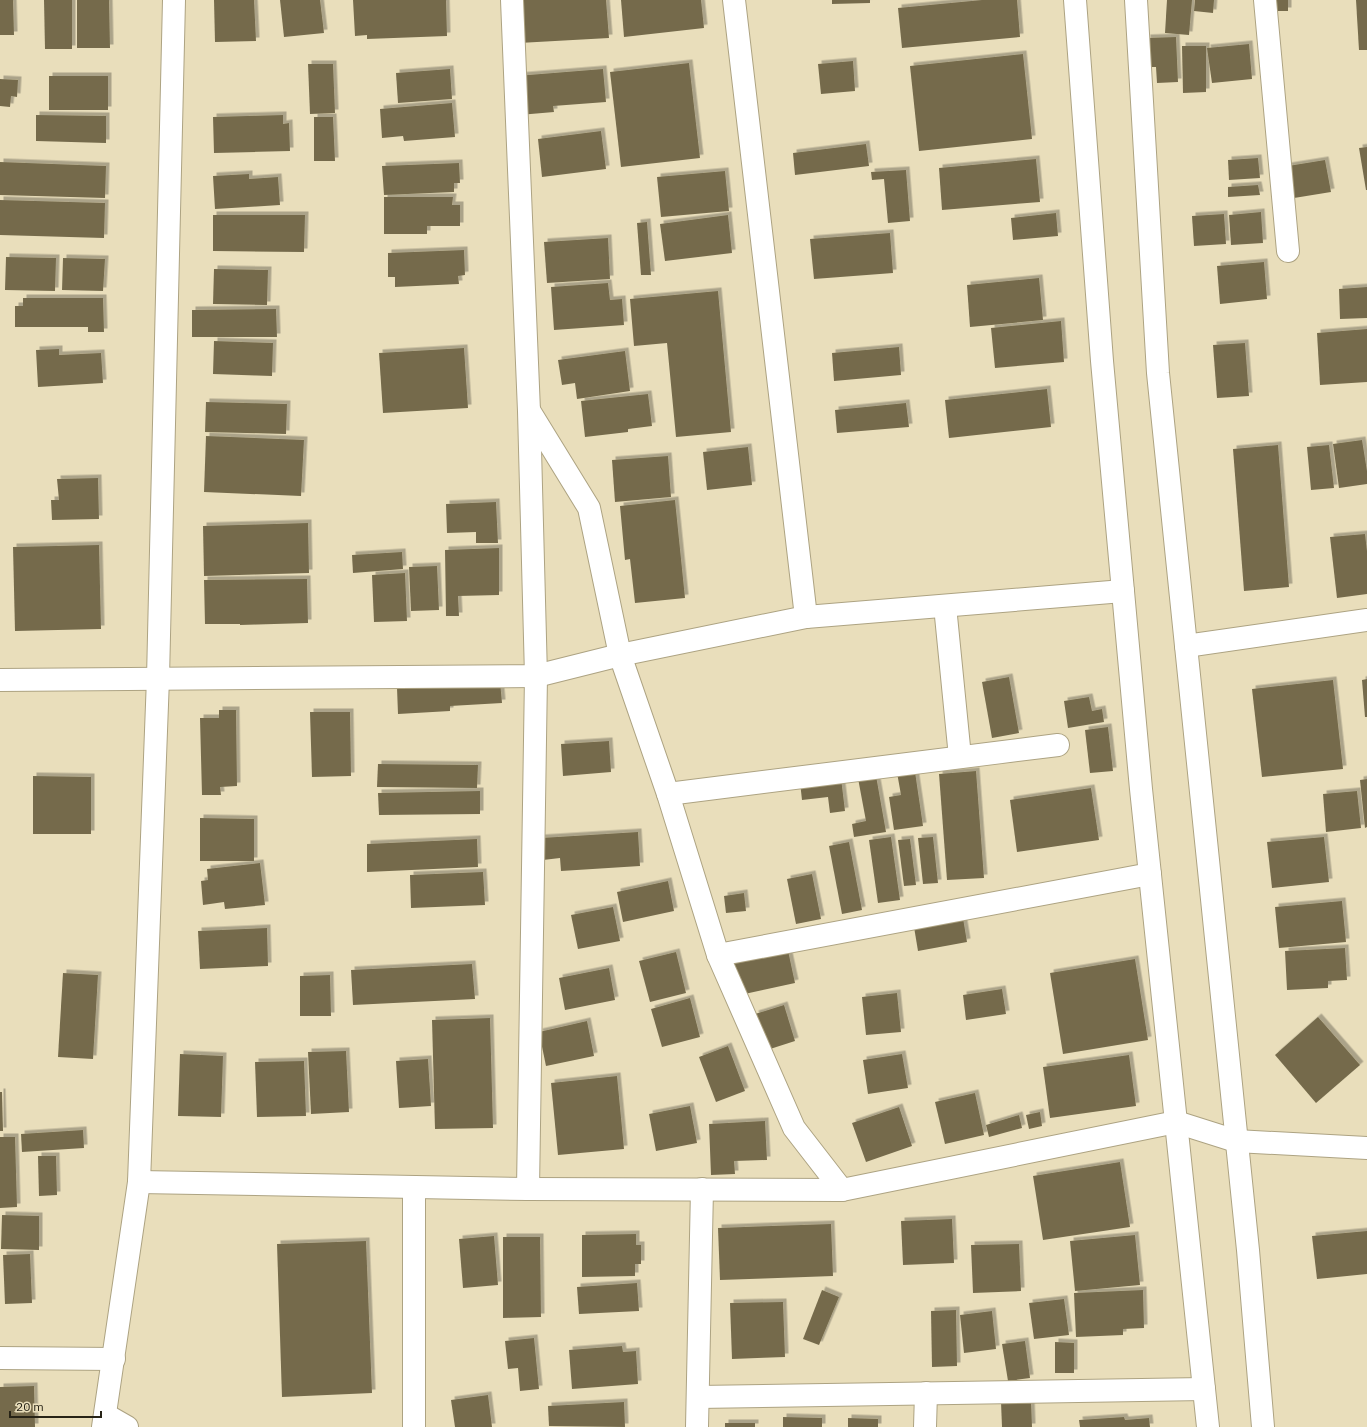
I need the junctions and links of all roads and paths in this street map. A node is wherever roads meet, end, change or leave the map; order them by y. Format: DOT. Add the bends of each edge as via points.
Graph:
graph roads {
  1 [pos="174,0"];
  2 [pos="512,0"];
  3 [pos="734,0"];
  4 [pos="1075,0"];
  5 [pos="1136,0"];
  6 [pos="1265,0"];
  7 [pos="1288,251"];
  8 [pos="529,411"];
  9 [pos="1123,591"];
  10 [pos="945,606"];
  11 [pos="806,618"];
  12 [pos="1367,620"];
  13 [pos="1186,646"];
  14 [pos="620,655"];
  15 [pos="536,676"];
  16 [pos="158,678"];
  17 [pos="0,680"];
  18 [pos="1058,745"];
  19 [pos="960,758"];
  20 [pos="668,794"];
  21 [pos="1150,874"];
  22 [pos="718,955"];
  23 [pos="1176,1122"];
  24 [pos="1236,1141"];
  25 [pos="1367,1148"];
  26 [pos="139,1182"];
  27 [pos="414,1187"];
  28 [pos="528,1189"];
  29 [pos="702,1189"];
  30 [pos="842,1190"];
  31 [pos="0,1358"];
  32 [pos="114,1359"];
  33 [pos="1204,1389"];
  34 [pos="926,1393"];
  35 [pos="698,1397"];
  36 [pos="104,1421"];
  37 [pos="127,1427"];
  38 [pos="414,1427"];
  39 [pos="697,1427"];
  40 [pos="925,1427"];
  41 [pos="1208,1427"];
  42 [pos="1263,1427"];
  1 -- 16 [label="street"];
  2 -- 8 [label="street"];
  3 -- 11 [label="street"];
  4 -- 9 [label="street" via="1102,361"];
  5 -- 13 [label="street" via="1158,372"];
  6 -- 7 [label="street"];
  8 -- 14 [label="street" via="589,508"];
  8 -- 15 [label="street"];
  9 -- 10 [label="street"];
  9 -- 21 [label="street"];
  10 -- 11 [label="street"];
  10 -- 19 [label="street"];
  11 -- 14 [label="street"];
  12 -- 13 [label="street"];
  13 -- 24 [label="street"];
  14 -- 15 [label="street"];
  14 -- 20 [label="street"];
  15 -- 16 [label="street"];
  15 -- 28 [label="street"];
  16 -- 17 [label="street"];
  16 -- 26 [label="street"];
  18 -- 19 [label="street"];
  19 -- 20 [label="street"];
  20 -- 22 [label="street"];
  21 -- 22 [label="street"];
  21 -- 23 [label="street"];
  22 -- 30 [label="street" via="794,1128"];
  23 -- 24 [label="street"];
  23 -- 30 [label="street"];
  23 -- 33 [label="street"];
  24 -- 25 [label="street"];
  24 -- 42 [label="street"];
  26 -- 27 [label="street"];
  26 -- 32 [label="street"];
  27 -- 28 [label="street"];
  27 -- 38 [label="street"];
  28 -- 29 [label="street"];
  29 -- 30 [label="street"];
  29 -- 35 [label="street"];
  31 -- 32 [label="street"];
  32 -- 36 [label="street"];
  33 -- 34 [label="street"];
  33 -- 41 [label="street"];
  34 -- 35 [label="street"];
  34 -- 40 [label="street"];
  35 -- 39 [label="street"];
  36 -- 37 [label="street"];
}
